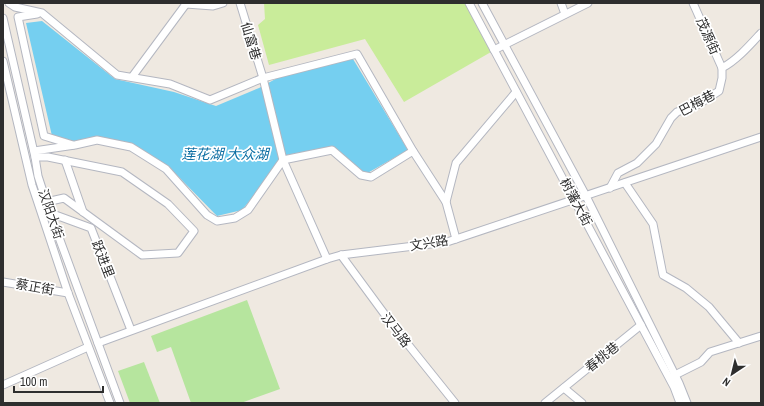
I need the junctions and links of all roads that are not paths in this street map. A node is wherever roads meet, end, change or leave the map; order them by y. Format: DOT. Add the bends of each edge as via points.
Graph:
graph roads {
  1 [pos="9,3"];
  2 [pos="223,3"];
  3 [pos="240,3"];
  4 [pos="469,3"];
  5 [pos="482,3"];
  6 [pos="561,3"];
  7 [pos="588,3"];
  8 [pos="693,3"];
  9 [pos="186,4"];
  10 [pos="42,13"];
  11 [pos="565,14"];
  12 [pos="3,18"];
  13 [pos="761,33"];
  14 [pos="504,45"];
  15 [pos="494,50"];
  16 [pos="3,61"];
  17 [pos="722,68"];
  18 [pos="5,76"];
  19 [pos="132,78"];
  20 [pos="262,78"];
  21 [pos="516,92"];
  22 [pos="761,138"];
  23 [pos="75,145"];
  24 [pos="414,151"];
  25 [pos="34,154"];
  26 [pos="65,160"];
  27 [pos="283,160"];
  28 [pos="626,183"];
  29 [pos="610,188"];
  30 [pos="586,196"];
  31 [pos="575,200"];
  32 [pos="46,202"];
  33 [pos="446,202"];
  34 [pos="83,212"];
  35 [pos="50,213"];
  36 [pos="456,239"];
  37 [pos="341,255"];
  38 [pos="328,259"];
  39 [pos="3,282"];
  40 [pos="68,293"];
  41 [pos="641,325"];
  42 [pos="131,330"];
  43 [pos="761,336"];
  44 [pos="98,343"];
  45 [pos="739,343"];
  46 [pos="88,347"];
  47 [pos="672,376"];
  48 [pos="3,385"];
  49 [pos="564,388"];
  50 [pos="110,403"];
  51 [pos="120,403"];
  52 [pos="455,403"];
  53 [pos="545,403"];
  54 [pos="582,403"];
  55 [pos="680,403"];
  56 [pos="687,403"];
  1 -- 10 [label="street" via="15,7"];
  2 -- 9 [label="street" via="213,6"];
  3 -- 20 [label="street, 仙富巷"];
  4 -- 15 [label="street, 树藩大街"];
  5 -- 14 [label="street, 树藩大街"];
  6 -- 11 [label="street"];
  7 -- 11 [label="street"];
  8 -- 17 [label="street, 茂源街"];
  9 -- 19 [label="street"];
  10 -- 19 [label="street" via="117,75"];
  10 -- 23 [label="street" via="18,17 44,136"];
  11 -- 14 [label="street"];
  12 -- 25 [label="street, 汉阳大街"];
  13 -- 17 [label="street"];
  14 -- 15 [label="street"];
  14 -- 30 [label="street, 树藩大街"];
  15 -- 21 [label="street, 树藩大街"];
  16 -- 18 [label="street, 汉阳大街"];
  17 -- 29 [label="street, 巴梅巷" via="719,91 699,104 677,112 656,144 637,163 618,173"];
  18 -- 40 [label="street, 汉阳大街" via="32,185"];
  19 -- 20 [label="street" via="170,84 210,100"];
  20 -- 24 [label="street" via="357,54"];
  20 -- 27 [label="street, 仙富巷"];
  21 -- 31 [label="street, 树藩大街"];
  21 -- 33 [label="street" via="456,163"];
  22 -- 28 [label="street, 文兴路"];
  23 -- 25 [label="street"];
  23 -- 27 [label="street" via="97,140 131,147 166,169 207,215 216,221 235,218 248,210"];
  24 -- 27 [label="street" via="371,177 361,175 332,150"];
  24 -- 33 [label="street"];
  25 -- 26 [label="street"];
  25 -- 32 [label="street, 汉阳大街"];
  26 -- 34 [label="street"];
  26 -- 34 [label="street" via="122,172 168,204 194,231 178,253 142,255"];
  27 -- 38 [label="street, 仙富巷"];
  28 -- 29 [label="street, 文兴路"];
  28 -- 45 [label="street" via="653,224 663,275 686,288 709,307"];
  29 -- 30 [label="street, 文兴路"];
  30 -- 31 [label="street, 文兴路"];
  30 -- 47 [label="street, 树藩大街"];
  31 -- 36 [label="street, 文兴路"];
  31 -- 41 [label="street, 树藩大街"];
  32 -- 34 [label="street" via="64,198"];
  32 -- 35 [label="street, 汉阳大街"];
  33 -- 36 [label="street"];
  35 -- 42 [label="street, 跃进里" via="91,228"];
  35 -- 44 [label="street, 汉阳大街"];
  36 -- 37 [label="street, 文兴路"];
  37 -- 38 [label="street, 文兴路"];
  37 -- 52 [label="street, 汉马路"];
  38 -- 42 [label="street, 文兴路"];
  39 -- 40 [label="street, 蔡正街"];
  40 -- 46 [label="street, 汉阳大街"];
  41 -- 47 [label="street, 树藩大街"];
  41 -- 49 [label="street, 春桃巷"];
  42 -- 44 [label="street, 文兴路"];
  43 -- 45 [label="street"];
  44 -- 51 [label="street, 汉阳大街"];
  45 -- 47 [label="street" via="710,352 701,362"];
  46 -- 48 [label="street"];
  46 -- 50 [label="street, 汉阳大街"];
  47 -- 55 [label="street, 树藩大街"];
  47 -- 56 [label="street, 树藩大街"];
  49 -- 53 [label="street, 春桃巷"];
  49 -- 54 [label="street"];
}
